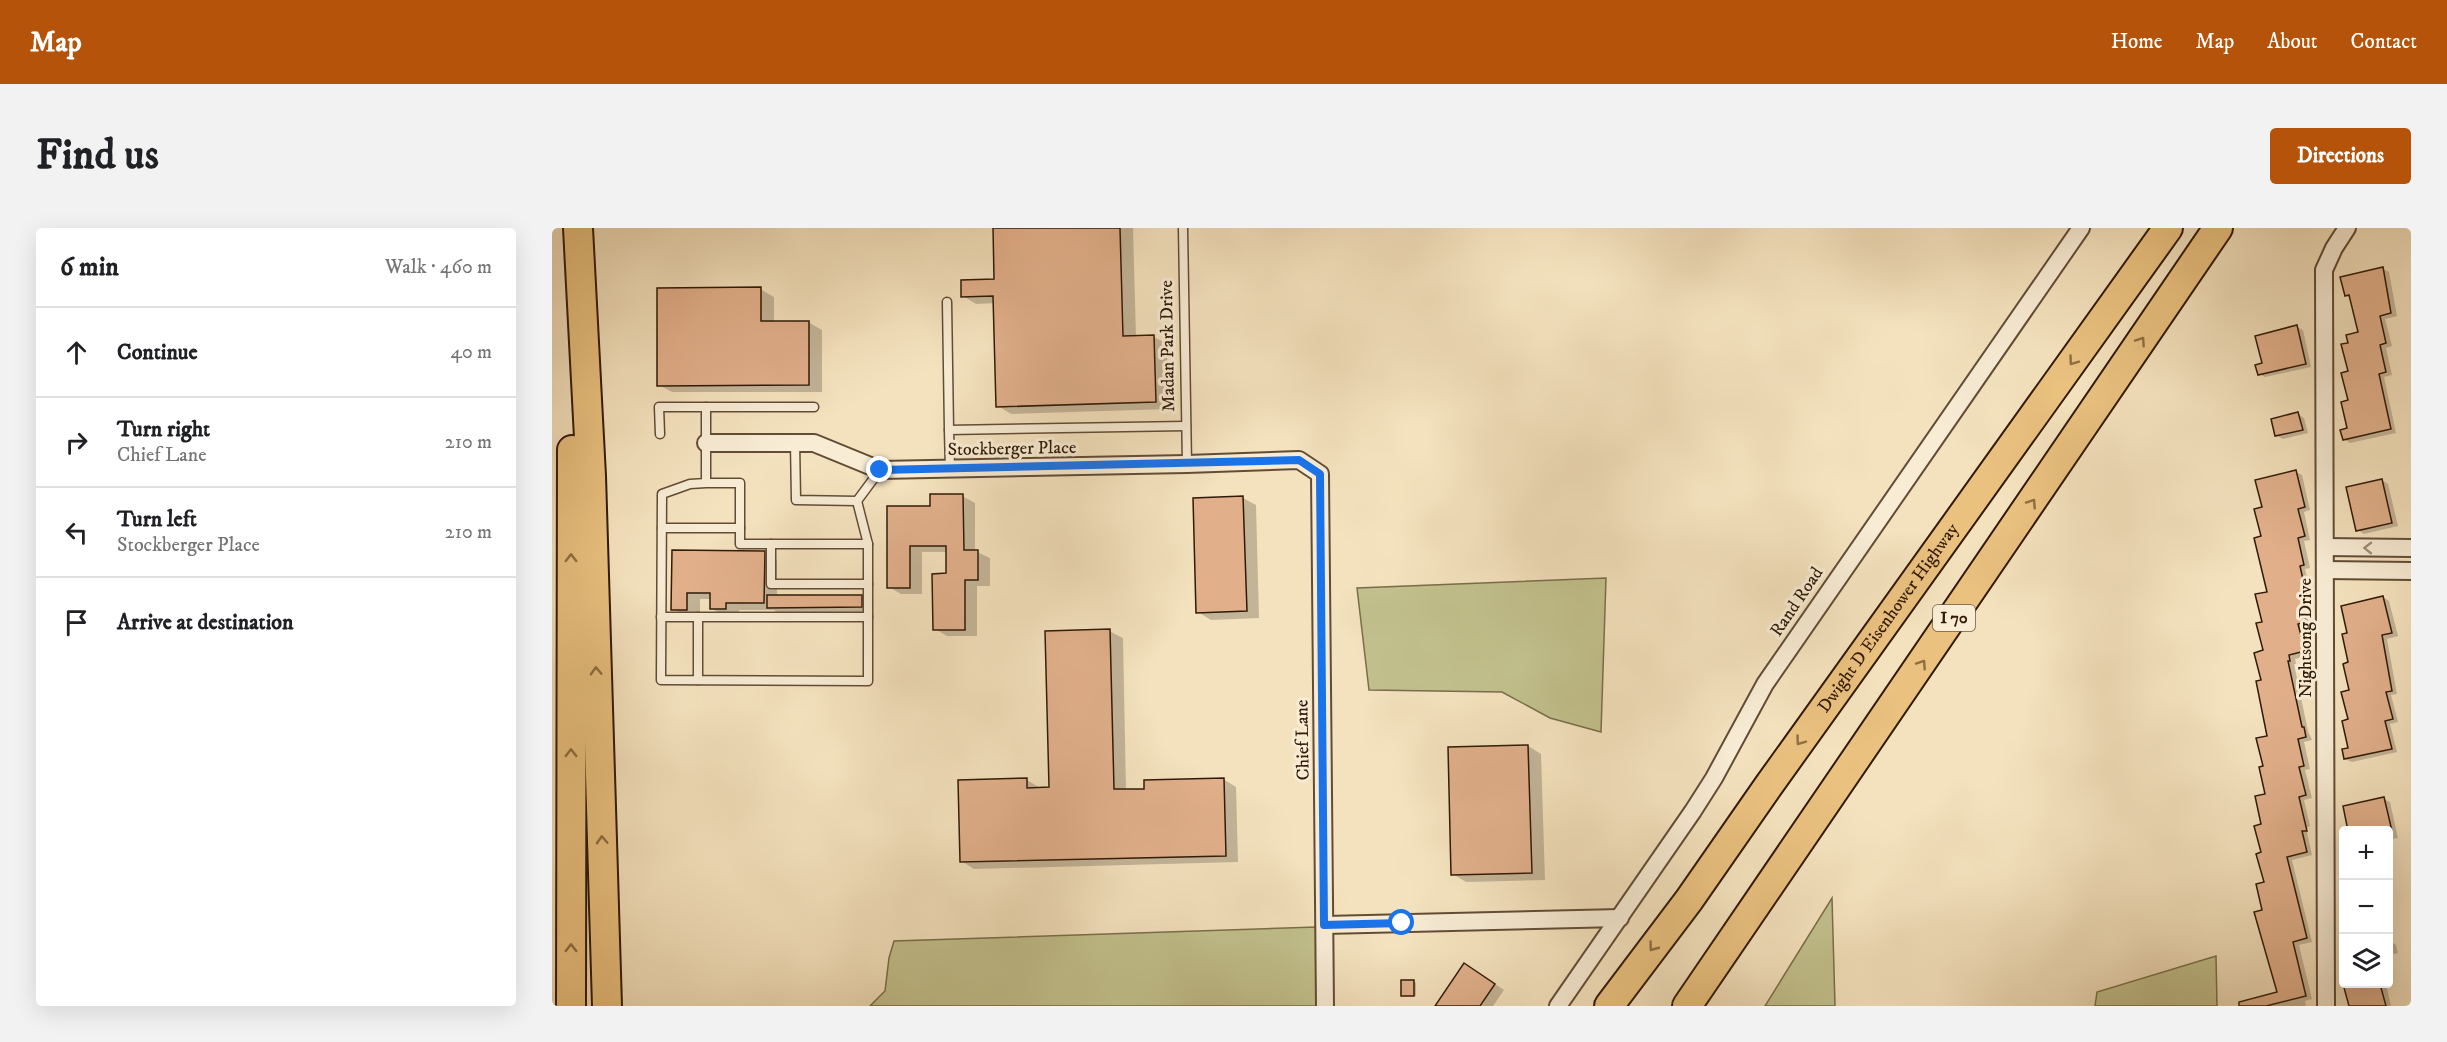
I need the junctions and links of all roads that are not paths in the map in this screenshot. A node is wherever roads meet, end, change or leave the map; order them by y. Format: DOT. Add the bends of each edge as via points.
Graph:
graph roads {
  1 [pos="577,228"];
  2 [pos="1183,228"];
  3 [pos="2080,228"];
  4 [pos="2168,228"];
  5 [pos="2218,228"];
  6 [pos="2347,228"];
  7 [pos="947,302"];
  8 [pos="706,407"];
  9 [pos="814,407"];
  10 [pos="1186,426"];
  11 [pos="949,430"];
  12 [pos="660,434"];
  13 [pos="795,442"];
  14 [pos="706,443"];
  15 [pos="1187,464"];
  16 [pos="880,470"];
  17 [pos="950,470"];
  18 [pos="1320,474"];
  19 [pos="706,483"];
  20 [pos="857,501"];
  21 [pos="662,528"];
  22 [pos="740,528"];
  23 [pos="771,544"];
  24 [pos="868,544"];
  25 [pos="2325,547"];
  26 [pos="2411,548"];
  27 [pos="2325,570"];
  28 [pos="2411,571"];
  29 [pos="868,584"];
  30 [pos="661,616"];
  31 [pos="698,616"];
  32 [pos="868,617"];
  33 [pos="698,680"];
  34 [pos="1894,705"];
  35 [pos="1620,918"];
  36 [pos="1324,925"];
  37 [pos="571,1006"];
  38 [pos="607,1006"];
  39 [pos="1325,1006"];
  40 [pos="1558,1006"];
  41 [pos="1609,1006"];
  42 [pos="1687,1006"];
  43 [pos="1709,1006"];
  44 [pos="2326,1006"];
  37 -- 1 [label="highway, one-way" via="571,495"];
  38 -- 1 [label="highway, one-way" via="591,476"];
  2 -- 10 [label="lane, Madan Park Drive"];
  3 -- 35 [label="street, Rand Road" via="1765,684 1714,778"];
  4 -- 41 [label="highway, Dwight D Eisenhower Highway, one-way" via="1689,900"];
  34 -- 5 [label="highway, I 70, one-way"];
  6 -- 25 [label="street, Nightsong Drive" via="2324,270"];
  7 -- 11 [label="lane"];
  8 -- 9 [label="lane"];
  8 -- 12 [label="lane" via="659,407"];
  8 -- 14 [label="lane"];
  10 -- 11 [label="lane"];
  10 -- 15 [label="lane, Madan Park Drive"];
  11 -- 17 [label="lane"];
  13 -- 14 [label="street, Stockberger Place"];
  13 -- 16 [label="street, Stockberger Place" via="814,442"];
  13 -- 20 [label="lane" via="796,500"];
  14 -- 19 [label="lane"];
  15 -- 17 [label="street, Stockberger Place"];
  15 -- 18 [label="street, Stockberger Place" via="1299,460"];
  16 -- 17 [label="street, Stockberger Place"];
  16 -- 20 [label="lane"];
  18 -- 36 [label="street, Chief Lane"];
  19 -- 21 [label="lane" via="662,494"];
  19 -- 22 [label="lane" via="740,483"];
  20 -- 24 [label="lane"];
  21 -- 22 [label="lane"];
  21 -- 30 [label="lane"];
  22 -- 23 [label="lane" via="740,544"];
  23 -- 24 [label="lane"];
  23 -- 29 [label="lane" via="771,584"];
  24 -- 29 [label="lane"];
  26 -- 25 [label="street, one-way"];
  25 -- 27 [label="street, Nightsong Drive"];
  27 -- 28 [label="street"];
  27 -- 44 [label="street, Nightsong Drive"];
  29 -- 32 [label="lane"];
  30 -- 31 [label="lane"];
  30 -- 33 [label="lane" via="661,680"];
  31 -- 32 [label="lane"];
  31 -- 33 [label="lane"];
  32 -- 33 [label="lane" via="868,681"];
  34 -- 42 [label="highway, I 70"];
  34 -- 43 [label="highway" via="1763,924"];
  35 -- 36 [label="street"];
  35 -- 40 [label="street, Rand Road"];
  36 -- 39 [label="street, Chief Lane"];
}
